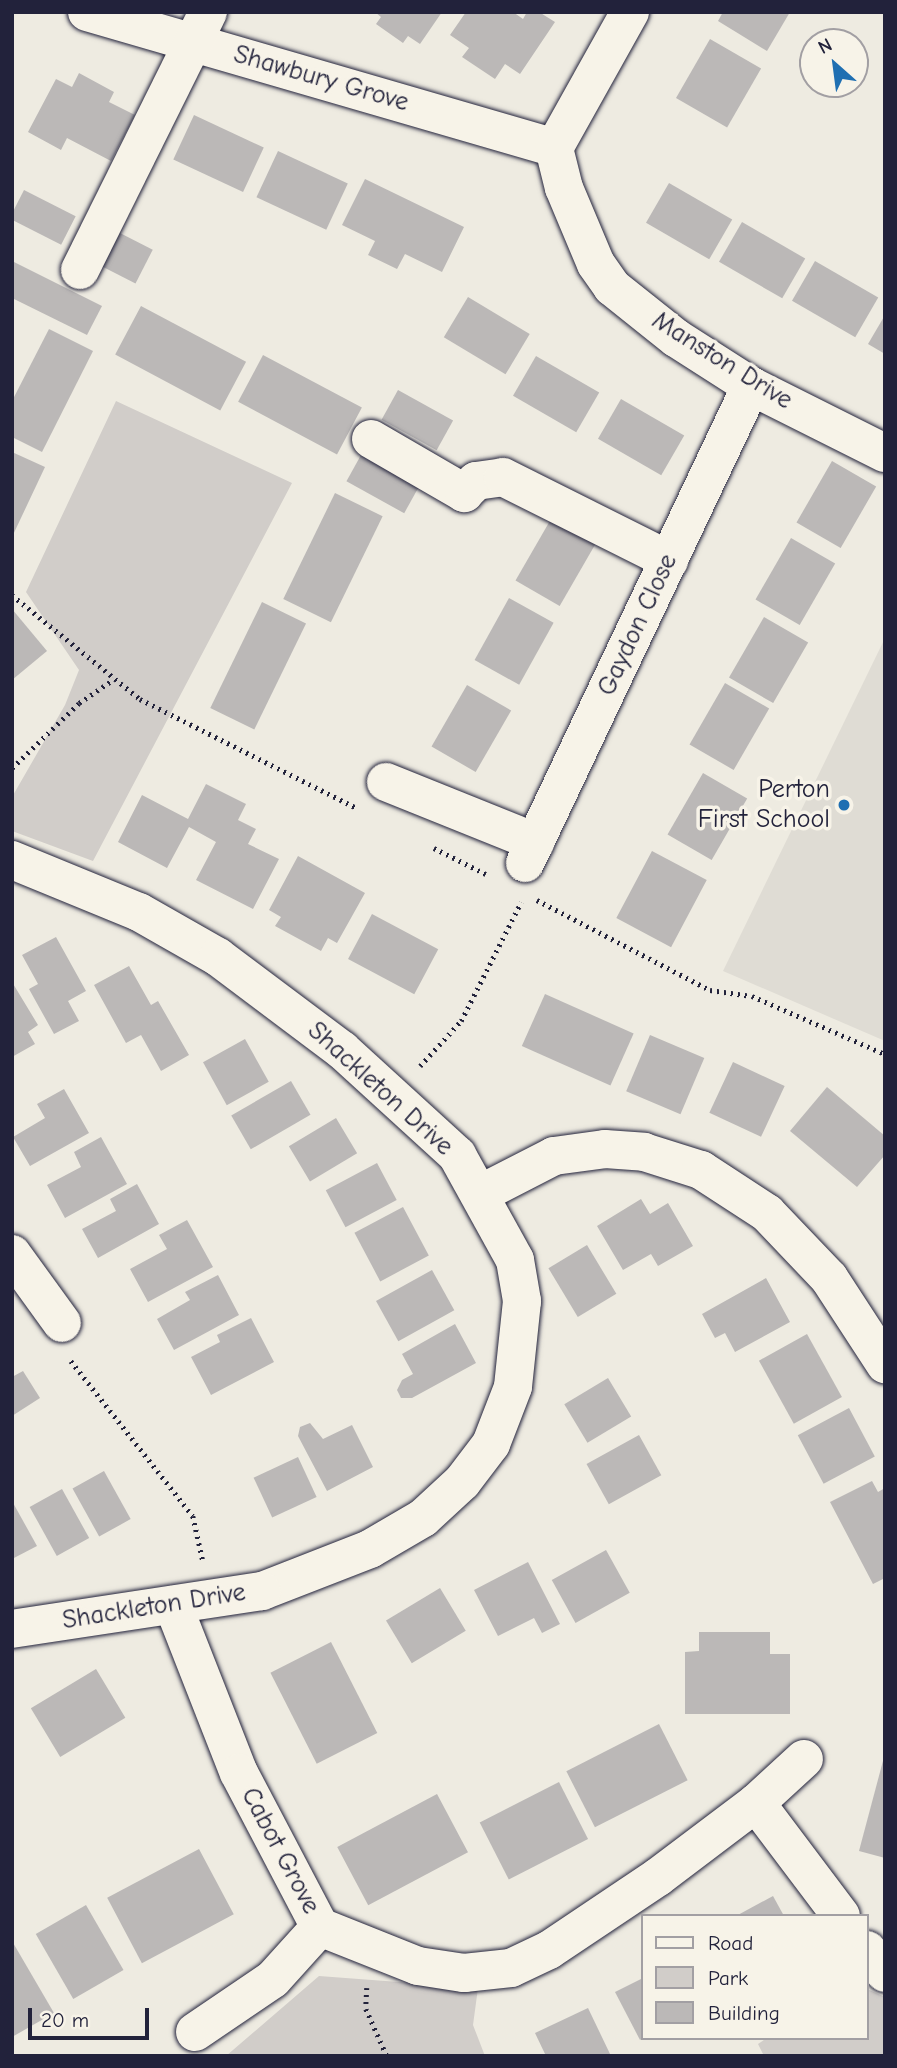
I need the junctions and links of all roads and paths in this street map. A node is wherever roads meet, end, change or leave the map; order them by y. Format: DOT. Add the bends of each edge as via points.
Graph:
graph roads {
  1 [pos="87,12"];
  2 [pos="630,12"];
  3 [pos="202,27"];
  4 [pos="554,148"];
  5 [pos="80,270"];
  6 [pos="751,386"];
  7 [pos="371,439"];
  8 [pos="885,453"];
  9 [pos="669,561"];
  10 [pos="114,679"];
  11 [pos="12,768"];
  12 [pos="386,782"];
  13 [pos="530,853"];
  14 [pos="12,860"];
  15 [pos="393,1096"];
  16 [pos="480,1194"];
  17 [pos="12,1254"];
  18 [pos="62,1322"];
  19 [pos="885,1364"];
  20 [pos="211,1600"];
  21 [pos="173,1605"];
  22 [pos="12,1629"];
  23 [pos="804,1759"];
  24 [pos="756,1803"];
  25 [pos="839,1914"];
  26 [pos="320,1927"];
  27 [pos="369,1947"];
  28 [pos="869,1953"];
  29 [pos="885,1973"];
  30 [pos="195,2032"];
  31 [pos="387,2056"];
  1 -- 3 [label="street, Shawbury Grove"];
  2 -- 4 [label="street"];
  3 -- 4 [label="street, Shawbury Grove"];
  3 -- 5 [label="street"];
  4 -- 6 [label="street, Manston Drive" via="568,198 596,264 612,287 676,338"];
  6 -- 8 [label="street, Manston Drive"];
  6 -- 9 [label="street, Gaydon Close"];
  7 -- 9 [label="street" via="464,493 476,481 503,477"];
  9 -- 13 [label="street, Gaydon Close"];
  10 -- 11 [label="path" via="79,703"];
  12 -- 13 [label="street"];
  13 -- 15 [label="path" via="525,894 461,1021"];
  14 -- 15 [label="street, Shackleton Drive" via="139,912 218,957 342,1050"];
  15 -- 16 [label="street, Shackleton Drive" via="457,1155"];
  16 -- 19 [label="street" via="554,1156 605,1149 644,1152 701,1170 767,1213 820,1269"];
  16 -- 20 [label="street, Shackleton Drive" via="515,1260 522,1301 513,1387 491,1444 461,1482 423,1518 370,1549 262,1591"];
  17 -- 18 [label="street"];
  18 -- 20 [label="path" via="66,1353 193,1516"];
  20 -- 21 [label="street, Shackleton Drive"];
  21 -- 22 [label="street, Shackleton Drive"];
  21 -- 26 [label="street, Cabot Grove" via="239,1773"];
  23 -- 24 [label="street, Cabot Grove"];
  24 -- 25 [label="street"];
  24 -- 27 [label="street, Cabot Grove" via="658,1877 549,1950 511,1968 464,1973 418,1966"];
  26 -- 27 [label="street, Cabot Grove"];
  26 -- 30 [label="street" via="273,1979"];
  27 -- 31 [label="path" via="366,2009"];
  28 -- 29 [label="street"];
}
